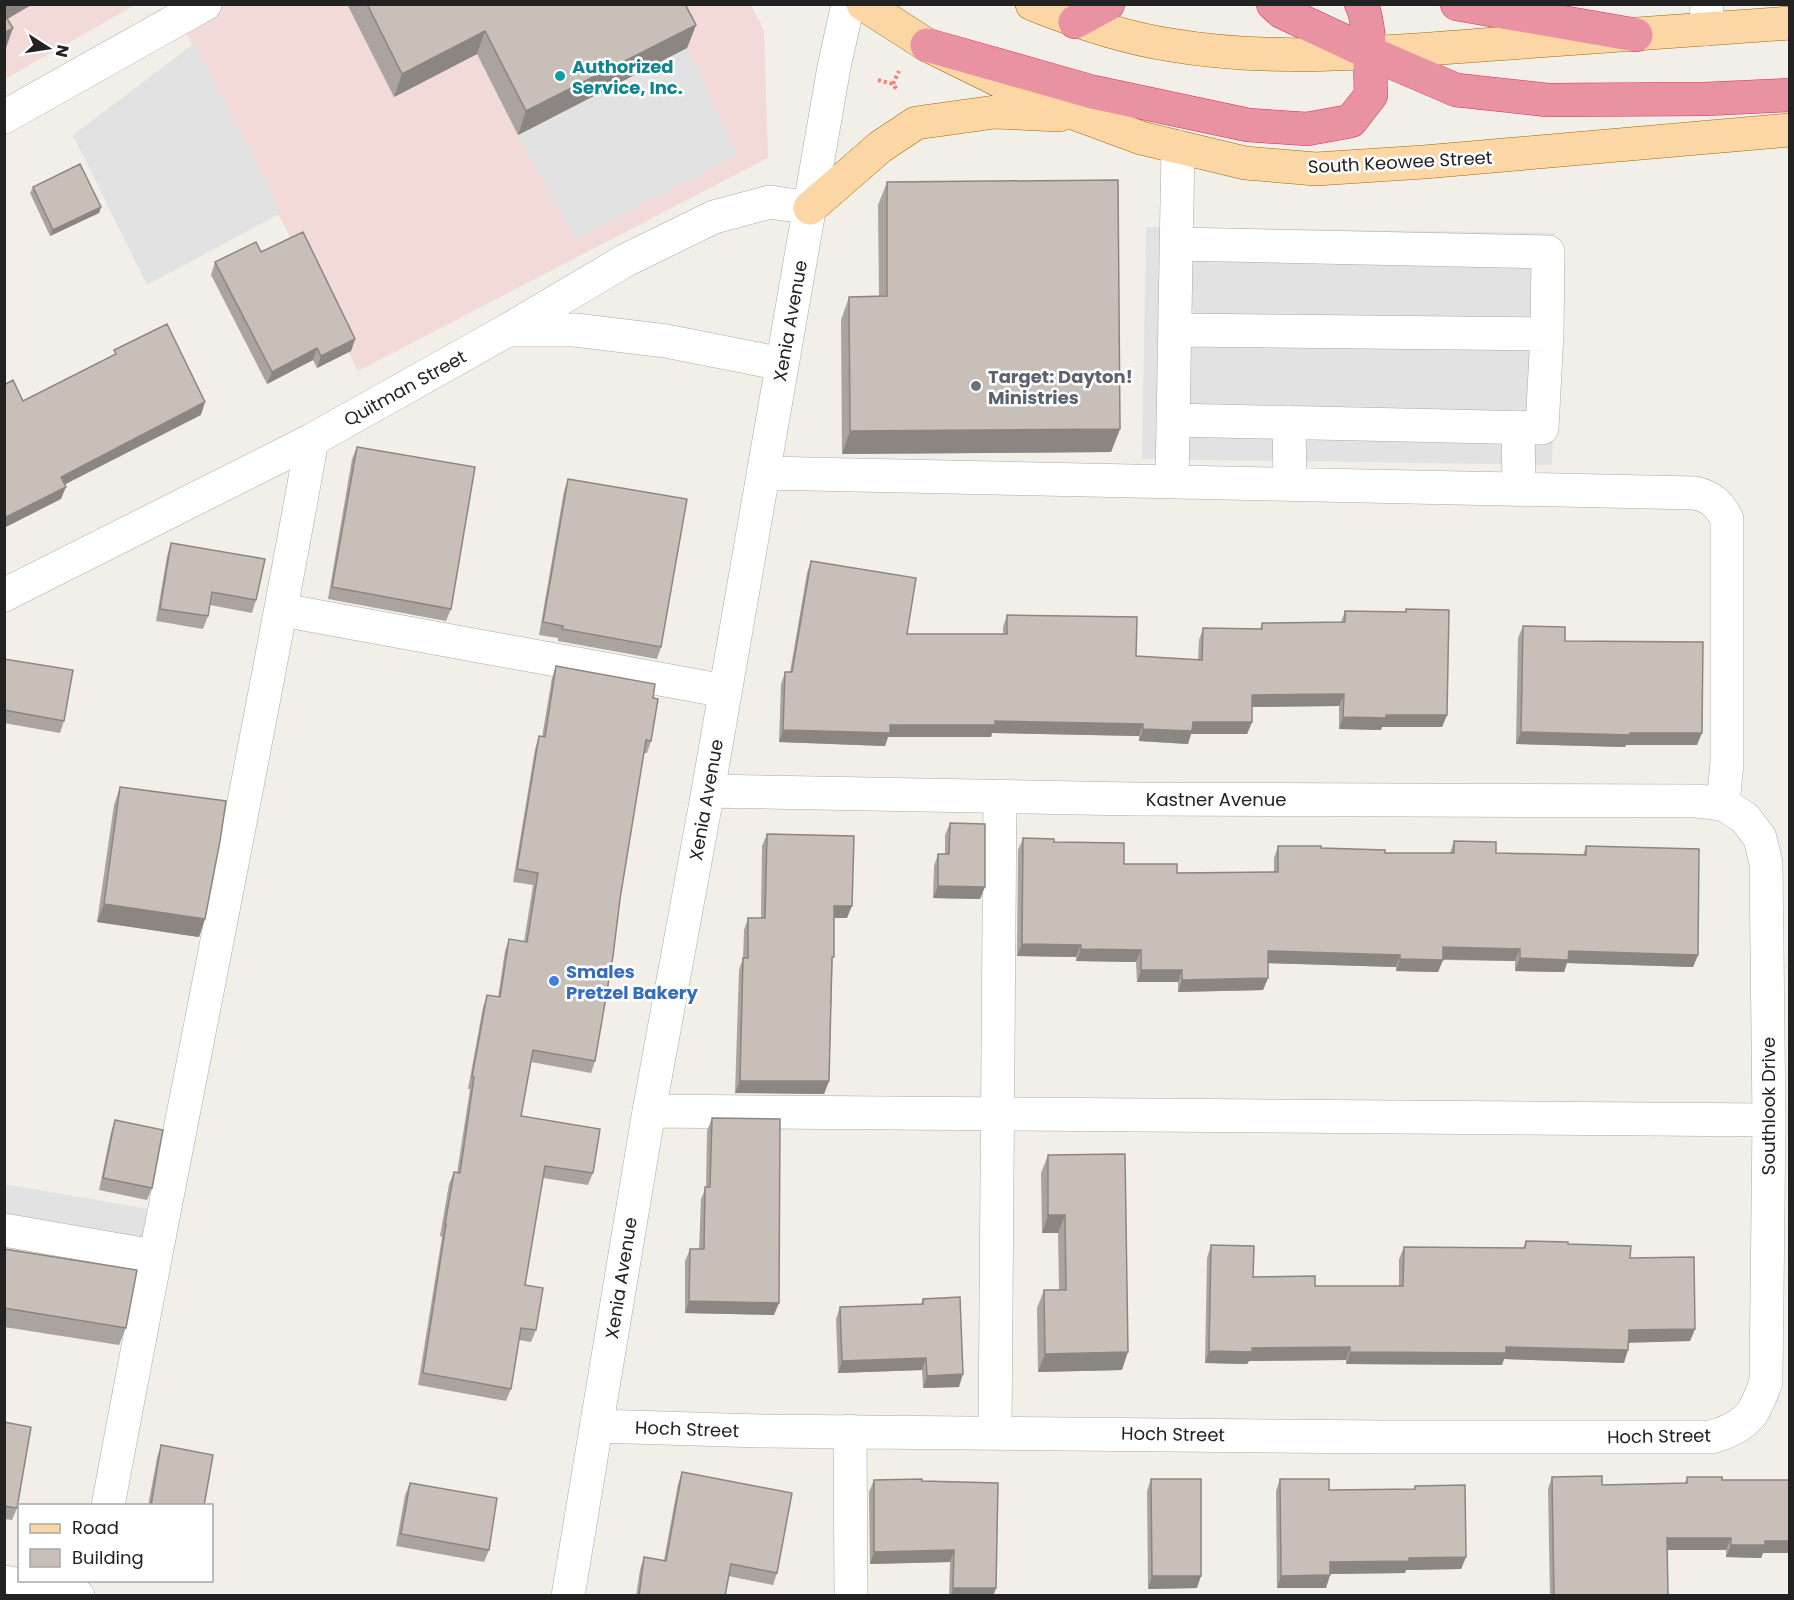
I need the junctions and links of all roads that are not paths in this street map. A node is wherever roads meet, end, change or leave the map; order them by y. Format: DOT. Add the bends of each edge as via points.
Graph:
graph roads {
  1 [pos="205,4"];
  2 [pos="848,4"];
  3 [pos="863,4"];
  4 [pos="1032,4"];
  5 [pos="1108,4"];
  6 [pos="1273,4"];
  7 [pos="1361,4"];
  8 [pos="1457,4"];
  9 [pos="1706,17"];
  10 [pos="1075,22"];
  11 [pos="1790,23"];
  12 [pos="1636,34"];
  13 [pos="927,45"];
  14 [pos="1370,53"];
  15 [pos="1790,95"];
  16 [pos="1082,116"];
  17 [pos="4,117"];
  18 [pos="1790,130"];
  19 [pos="1178,147"];
  20 [pos="810,208"];
  21 [pos="1177,244"];
  22 [pos="508,330"];
  23 [pos="1175,330"];
  24 [pos="1547,334"];
  25 [pos="782,364"];
  26 [pos="1173,420"];
  27 [pos="1289,422"];
  28 [pos="1518,427"];
  29 [pos="312,440"];
  30 [pos="763,473"];
  31 [pos="1172,482"];
  32 [pos="1290,484"];
  33 [pos="1519,489"];
  34 [pos="4,595"];
  35 [pos="282,610"];
  36 [pos="725,691"];
  37 [pos="708,791"];
  38 [pos="1000,796"];
  39 [pos="1723,804"];
  40 [pos="649,1111"];
  41 [pos="998,1114"];
  42 [pos="1769,1120"];
  43 [pos="4,1230"];
  44 [pos="154,1256"];
  45 [pos="1745,1420"];
  46 [pos="597,1426"];
  47 [pos="850,1431"];
  48 [pos="994,1432"];
  49 [pos="108,1504"];
  50 [pos="4,1582"];
  51 [pos="78,1596"];
  52 [pos="568,1596"];
  53 [pos="851,1596"];
  1 -- 17 [label="street"];
  2 -- 20 [label="street, Xenia Avenue"];
  3 -- 13 [label="main road, South Keowee Street"];
  4 -- 10 [label="main road"];
  5 -- 10 [label="highway"];
  6 -- 14 [label="highway" via="1282,12"];
  7 -- 14 [label="highway"];
  8 -- 12 [label="highway"];
  9 -- 11 [label="main road"];
  9 -- 12 [label="main road"];
  10 -- 14 [label="main road" via="1169,45 1221,52"];
  12 -- 14 [label="main road"];
  13 -- 14 [label="highway" via="1093,92 1248,125 1307,129 1351,120 1371,95"];
  13 -- 16 [label="main road, South Keowee Street" via="1041,101"];
  14 -- 15 [label="highway" via="1456,90 1547,100"];
  16 -- 19 [label="main road, South Keowee Street"];
  16 -- 20 [label="main road" via="995,112 916,123 879,147"];
  18 -- 19 [label="main road, South Keowee Street" via="1316,169 1245,163"];
  19 -- 21 [label="street"];
  20 -- 22 [label="street, Quitman Street" via="770,202 714,217 626,260"];
  20 -- 25 [label="street, Xenia Avenue"];
  21 -- 23 [label="street"];
  21 -- 24 [label="street" via="1548,252"];
  22 -- 25 [label="street" via="575,330 655,339"];
  22 -- 29 [label="street, Quitman Street"];
  23 -- 24 [label="street"];
  23 -- 26 [label="street"];
  24 -- 28 [label="street" via="1542,428"];
  25 -- 30 [label="street, Xenia Avenue"];
  26 -- 27 [label="street"];
  26 -- 31 [label="street"];
  27 -- 28 [label="street"];
  27 -- 32 [label="street"];
  28 -- 33 [label="street"];
  29 -- 34 [label="street, Quitman Street"];
  29 -- 35 [label="street"];
  30 -- 31 [label="street"];
  30 -- 36 [label="street, Xenia Avenue"];
  31 -- 32 [label="street"];
  32 -- 33 [label="street"];
  33 -- 39 [label="street" via="1695,493 1719,505 1727,519 1727,762"];
  35 -- 36 [label="street"];
  35 -- 44 [label="street"];
  36 -- 37 [label="street, Xenia Avenue"];
  37 -- 38 [label="street, Kastner Avenue"];
  37 -- 40 [label="street, Xenia Avenue"];
  38 -- 39 [label="street, Kastner Avenue"];
  38 -- 41 [label="street"];
  39 -- 42 [label="street, Southlook Drive" via="1745,818 1760,838 1766,863"];
  40 -- 41 [label="street"];
  40 -- 46 [label="street, Xenia Avenue"];
  41 -- 42 [label="street"];
  41 -- 48 [label="street"];
  42 -- 45 [label="street, Southlook Drive" via="1766,1382 1753,1412"];
  43 -- 44 [label="street"];
  44 -- 49 [label="street"];
  45 -- 48 [label="street, Hoch Street" via="1724,1434 1711,1437"];
  46 -- 47 [label="street, Hoch Street"];
  46 -- 52 [label="street, Xenia Avenue"];
  47 -- 48 [label="street, Hoch Street"];
  47 -- 53 [label="street"];
  50 -- 51 [label="street"];
}
